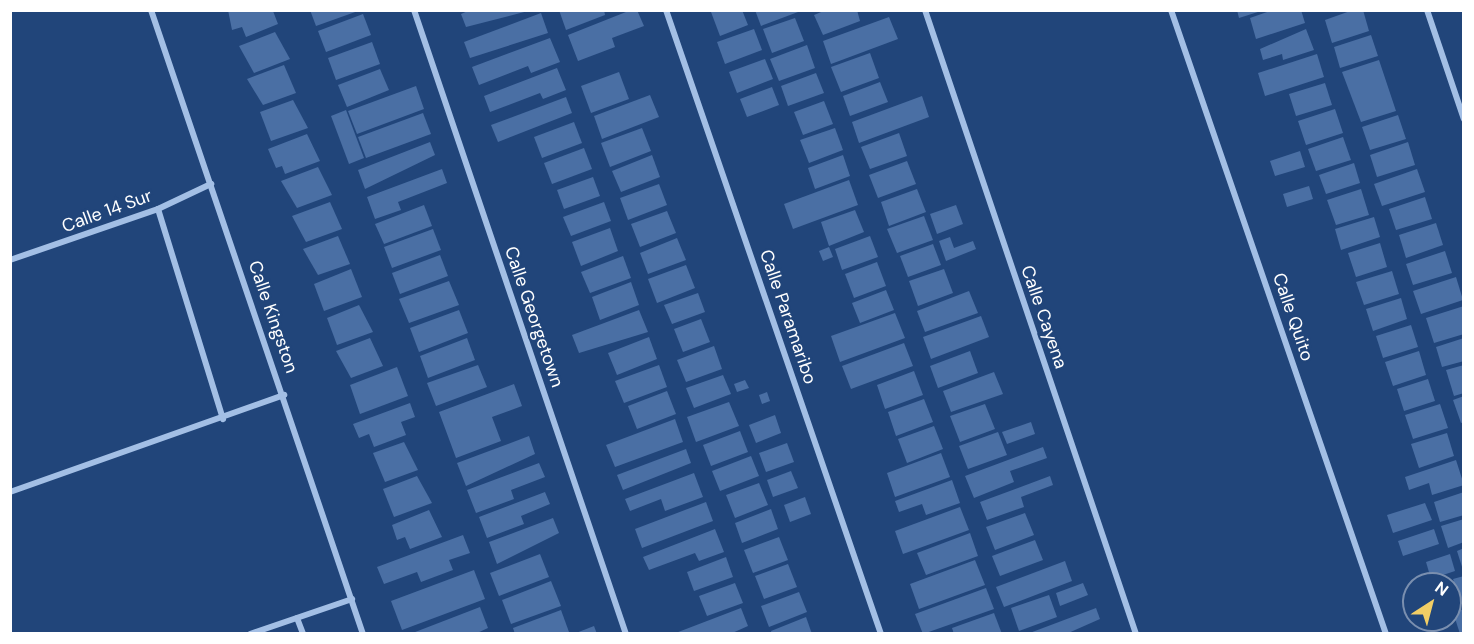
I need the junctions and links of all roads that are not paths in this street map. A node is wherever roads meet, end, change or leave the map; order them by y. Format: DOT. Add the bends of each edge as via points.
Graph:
graph roads {
  1 [pos="151,10"];
  2 [pos="414,10"];
  3 [pos="666,10"];
  4 [pos="925,10"];
  5 [pos="1171,10"];
  6 [pos="1427,10"];
  7 [pos="1464,119"];
  8 [pos="211,184"];
  9 [pos="158,209"];
  10 [pos="10,260"];
  11 [pos="284,394"];
  12 [pos="223,418"];
  13 [pos="10,492"];
  14 [pos="352,599"];
  15 [pos="297,618"];
  16 [pos="250,633"];
  17 [pos="303,633"];
  18 [pos="363,633"];
  19 [pos="626,633"];
  20 [pos="881,633"];
  21 [pos="1136,633"];
  22 [pos="1386,633"];
  1 -- 8 [label="street, Calle Kingston"];
  2 -- 19 [label="street, Calle Georgetown"];
  3 -- 20 [label="street, Calle Paramaribo"];
  4 -- 21 [label="street, Calle Cayena"];
  5 -- 22 [label="street, Calle Quito"];
  6 -- 7 [label="street"];
  8 -- 9 [label="street, Calle 14 Sur"];
  8 -- 11 [label="street, Calle Kingston"];
  9 -- 10 [label="street, Calle 14 Sur"];
  9 -- 12 [label="street"];
  11 -- 12 [label="street"];
  11 -- 14 [label="street, Calle Kingston"];
  12 -- 13 [label="street"];
  14 -- 15 [label="street"];
  14 -- 18 [label="street, Calle Kingston"];
  15 -- 16 [label="street"];
  15 -- 17 [label="street"];
}
